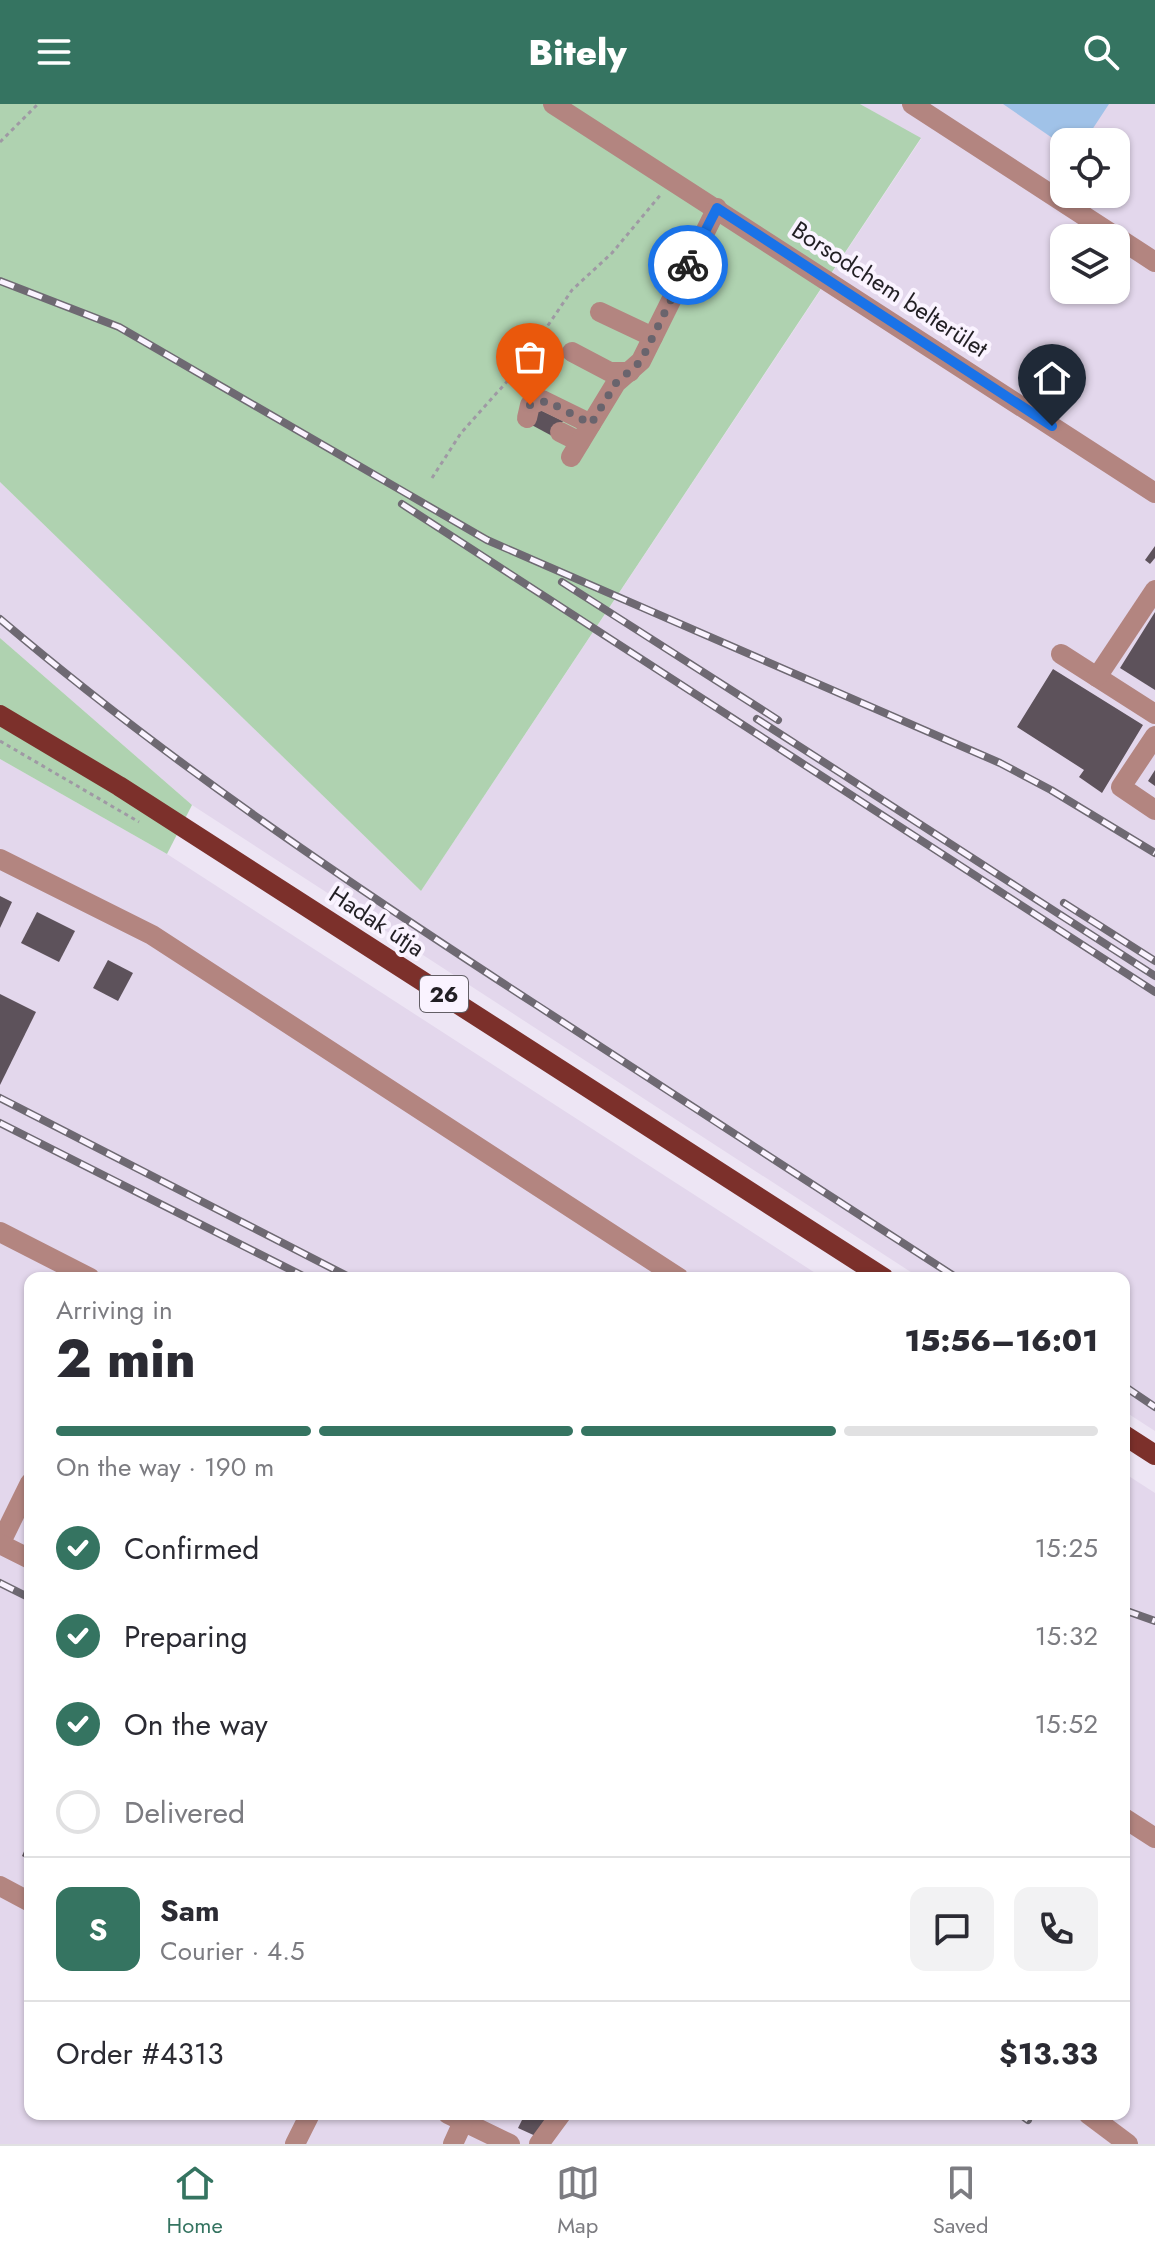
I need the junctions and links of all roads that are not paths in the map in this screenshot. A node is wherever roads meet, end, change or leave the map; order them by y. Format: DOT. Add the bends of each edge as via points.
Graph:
graph roads {
  1 [pos="553,104"];
  2 [pos="912,104"];
  3 [pos="717,208"];
  4 [pos="1155,262"];
  5 [pos="600,312"];
  6 [pos="653,337"];
  7 [pos="572,352"];
  8 [pos="630,372"];
  9 [pos="527,418"];
  10 [pos="591,424"];
  11 [pos="560,432"];
  12 [pos="1155,493"];
  13 [pos="1155,590"];
  14 [pos="1061,654"];
  15 [pos="1097,677"];
  16 [pos="1155,714"];
  17 [pos="0,715"];
  18 [pos="1155,736"];
  19 [pos="1155,810"];
  20 [pos="0,859"];
  21 [pos="0,1232"];
  22 [pos="78,1272"];
  23 [pos="670,1272"];
  24 [pos="875,1272"];
  25 [pos="1130,1439"];
  26 [pos="1155,1455"];
  27 [pos="24,1495"];
  28 [pos="0,1544"];
  29 [pos="24,1556"];
  30 [pos="1130,1822"];
  31 [pos="1155,1838"];
  32 [pos="0,1886"];
  33 [pos="24,1899"];
  34 [pos="307,2120"];
  35 [pos="456,2120"];
  36 [pos="460,2120"];
  37 [pos="557,2120"];
  38 [pos="1096,2120"];
  39 [pos="295,2144"];
  40 [pos="453,2144"];
  41 [pos="510,2144"];
  42 [pos="539,2144"];
  43 [pos="1128,2144"];
  1 -- 3 [label="street, Borsodchem belterület"];
  2 -- 4 [label="street"];
  3 -- 6 [label="street"];
  3 -- 12 [label="street, Borsodchem belterület"];
  5 -- 6 [label="street"];
  6 -- 8 [label="street"];
  7 -- 8 [label="street" via="610,372"];
  8 -- 10 [label="street" via="616,383"];
  9 -- 10 [label="street" via="530,405 542,400"];
  10 -- 11 [label="street" via="576,450"];
  13 -- 15 [label="street"];
  14 -- 15 [label="street"];
  15 -- 16 [label="street"];
  17 -- 24 [label="main road, Hadak útja / 26" via="119,786"];
  18 -- 19 [label="street" via="1121,787"];
  20 -- 23 [label="street" via="152,935"];
  21 -- 22 [label="street"];
  25 -- 26 [label="main road"];
  27 -- 28 [label="street"];
  28 -- 29 [label="street"];
  30 -- 31 [label="street"];
  32 -- 33 [label="street"];
  34 -- 39 [label="street"];
  35 -- 40 [label="street"];
  36 -- 41 [label="street"];
  37 -- 42 [label="street"];
  38 -- 43 [label="street"];
}
